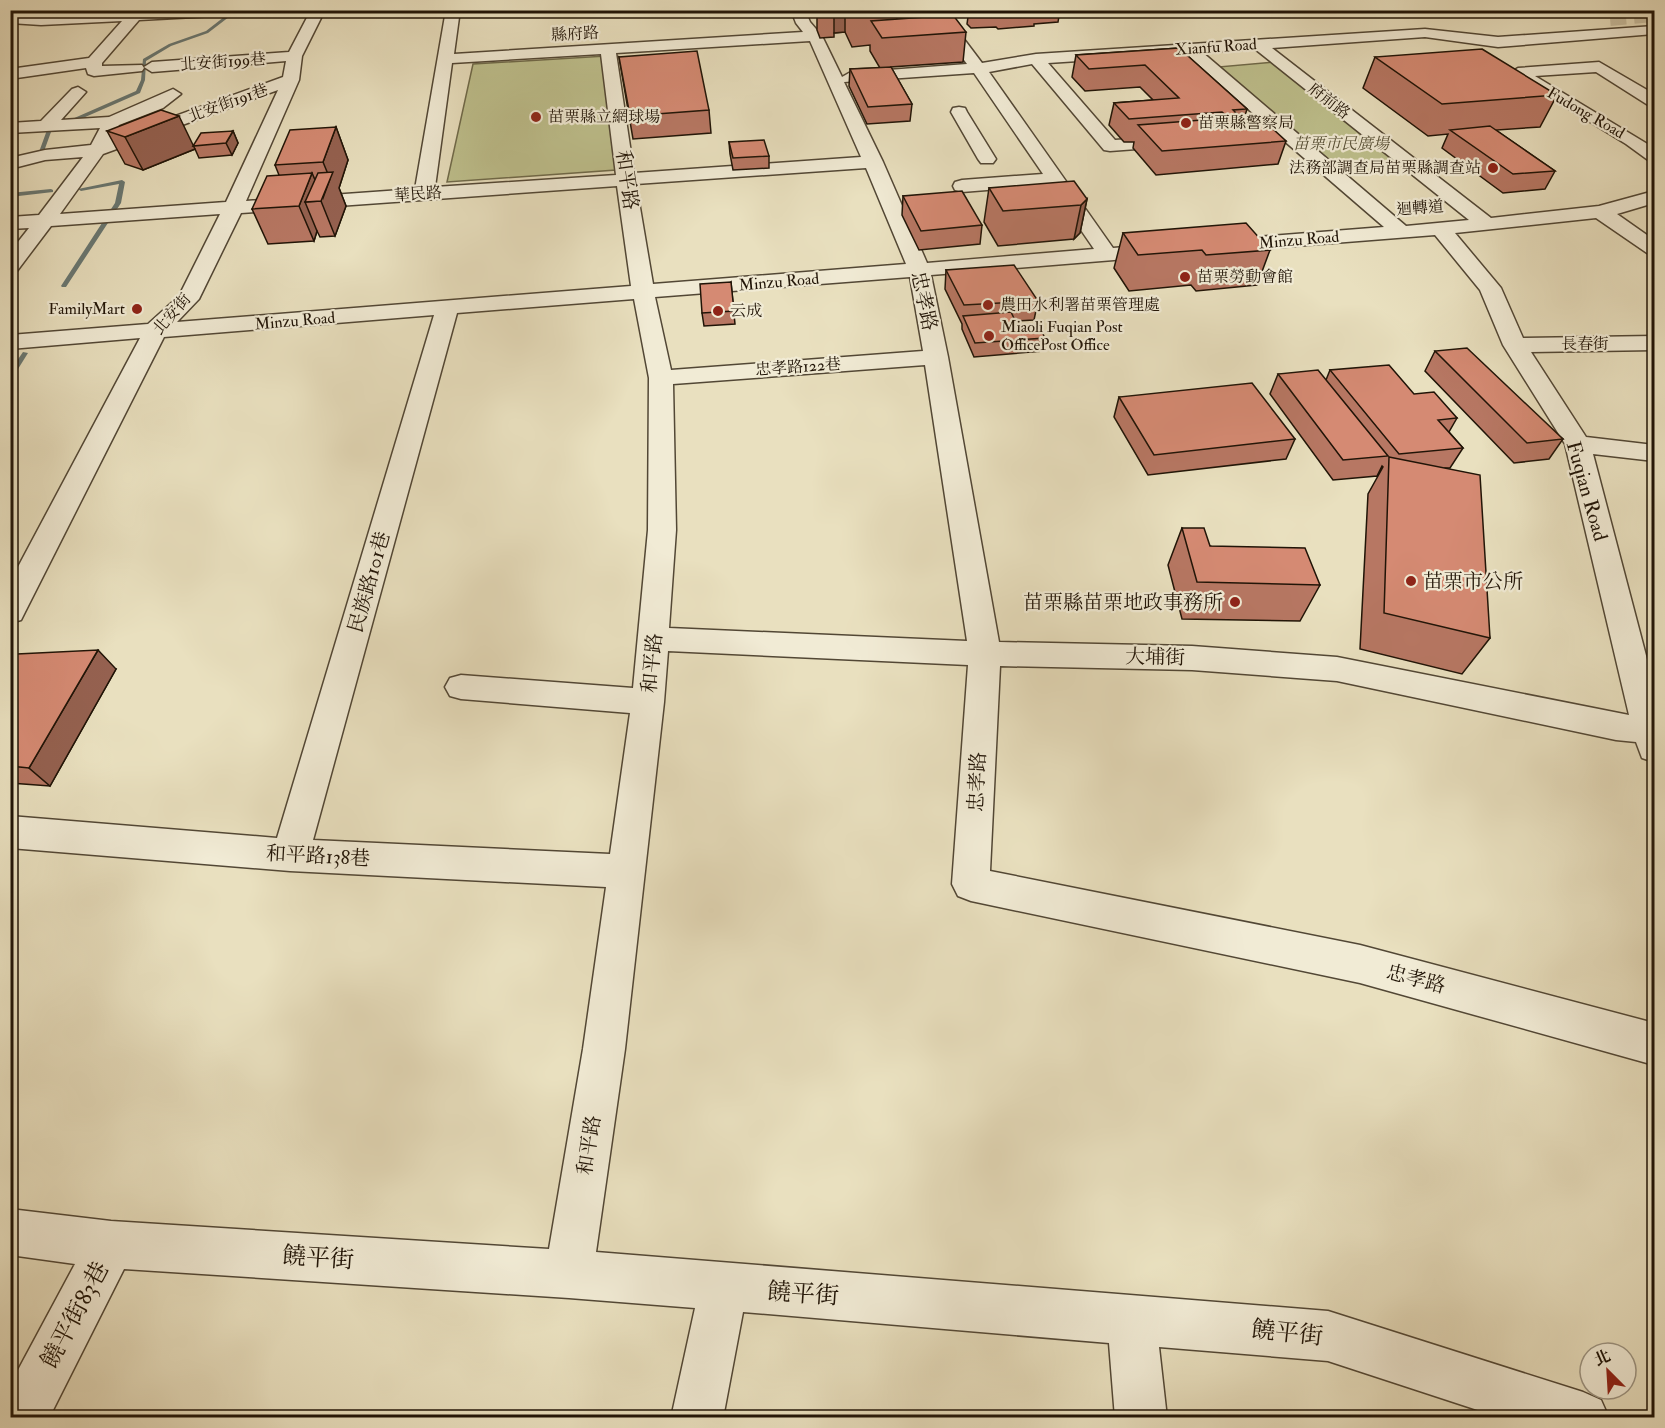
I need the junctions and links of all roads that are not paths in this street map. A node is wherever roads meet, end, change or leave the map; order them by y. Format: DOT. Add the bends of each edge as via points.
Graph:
graph roads {
  1 [pos="251,10"];
  2 [pos="318,10"];
  3 [pos="453,10"];
  4 [pos="245,11"];
  5 [pos="935,13"];
  6 [pos="137,14"];
  7 [pos="1416,17"];
  8 [pos="15,21"];
  9 [pos="1565,22"];
  10 [pos="816,23"];
  11 [pos="1479,24"];
  12 [pos="1624,24"];
  13 [pos="1654,29"];
  14 [pos="1455,36"];
  15 [pos="1258,44"];
  16 [pos="1654,46"];
  17 [pos="1188,48"];
  18 [pos="608,51"];
  19 [pos="294,56"];
  20 [pos="1272,56"];
  21 [pos="444,59"];
  22 [pos="1036,59"];
  23 [pos="1202,61"];
  24 [pos="94,62"];
  25 [pos="978,68"];
  26 [pos="1518,73"];
  27 [pos="10,74"];
  28 [pos="835,79"];
  29 [pos="291,80"];
  30 [pos="78,92"];
  31 [pos="173,94"];
  32 [pos="1654,102"];
  33 [pos="1632,105"];
  34 [pos="1610,107"];
  35 [pos="1577,109"];
  36 [pos="959,112"];
  37 [pos="112,122"];
  38 [pos="57,125"];
  39 [pos="12,131"];
  40 [pos="1021,131"];
  41 [pos="1287,133"];
  42 [pos="972,134"];
  43 [pos="1214,139"];
  44 [pos="1191,140"];
  45 [pos="97,150"];
  46 [pos="1654,156"];
  47 [pos="987,159"];
  48 [pos="874,162"];
  49 [pos="10,164"];
  50 [pos="628,179"];
  51 [pos="1055,180"];
  52 [pos="962,186"];
  53 [pos="424,194"];
  54 [pos="1654,197"];
  55 [pos="1461,205"];
  56 [pos="233,208"];
  57 [pos="1402,210"];
  58 [pos="1378,211"];
  59 [pos="1599,212"];
  60 [pos="1439,218"];
  61 [pos="45,221"];
  62 [pos="10,223"];
  63 [pos="1486,224"];
  64 [pos="1401,232"];
  65 [pos="1654,249"];
  66 [pos="1108,255"];
  67 [pos="10,267"];
  68 [pos="919,270"];
  69 [pos="644,293"];
  70 [pos="447,309"];
  71 [pos="156,329"];
  72 [pos="10,342"];
  73 [pos="1654,343"];
  74 [pos="1515,345"];
  75 [pos="936,357"];
  76 [pos="661,378"];
  77 [pos="1654,437"];
  78 [pos="1578,444"];
  79 [pos="1654,453"];
  80 [pos="10,612"];
  81 [pos="655,639"];
  82 [pos="985,654"];
  83 [pos="461,687"];
  84 [pos="648,702"];
  85 [pos="1652,741"];
  86 [pos="10,832"];
  87 [pos="290,855"];
  88 [pos="626,871"];
  89 [pos="1654,1044"];
  90 [pos="10,1232"];
  91 [pos="111,1245"];
  92 [pos="569,1274"];
  93 [pos="724,1288"];
  94 [pos="1132,1319"];
  95 [pos="21,1418"];
  96 [pos="697,1418"];
  97 [pos="1141,1418"];
  98 [pos="1583,1418"];
  1 -- 4 [label="street"];
  2 -- 19 [label="street, 北安街"];
  3 -- 21 [label="street"];
  4 -- 6 [label="street"];
  5 -- 10 [label="street, 縣府路"];
  5 -- 25 [label="street"];
  6 -- 8 [label="street"];
  6 -- 24 [label="street"];
  7 -- 14 [label="street"];
  9 -- 14 [label="street"];
  10 -- 18 [label="street, 縣府路"];
  10 -- 28 [label="street, 忠孝路"];
  11 -- 14 [label="street" via="1457,26"];
  12 -- 13 [label="street"];
  12 -- 14 [label="street" via="1498,42"];
  12 -- 16 [label="street"];
  14 -- 15 [label="street, Xianfu Road" via="1425,33"];
  14 -- 26 [label="street, Fudong Road"];
  15 -- 17 [label="street, Xianfu Road"];
  15 -- 20 [label="street, 府前路"];
  17 -- 22 [label="street, Xianfu Road"];
  17 -- 23 [label="street"];
  18 -- 21 [label="street, 縣府路"];
  18 -- 50 [label="street, 和平路"];
  19 -- 24 [label="street, 北安街199巷" via="94,71"];
  19 -- 29 [label="street, 北安街"];
  20 -- 23 [label="street"];
  20 -- 55 [label="street, 府前路"];
  21 -- 53 [label="street"];
  22 -- 25 [label="street, Xianfu Road"];
  22 -- 44 [label="street" via="1110,147"];
  23 -- 41 [label="street"];
  24 -- 27 [label="street"];
  25 -- 28 [label="street, Xianfu Road"];
  25 -- 40 [label="street"];
  26 -- 32 [label="street" via="1599,67"];
  26 -- 35 [label="street, Fudong Road"];
  28 -- 48 [label="street, 忠孝路"];
  29 -- 45 [label="street, 北安街191巷"];
  29 -- 56 [label="street, 北安街"];
  30 -- 38 [label="street"];
  31 -- 37 [label="street"];
  32 -- 33 [label="street"];
  34 -- 35 [label="street"];
  35 -- 46 [label="street, Fudong Road"];
  36 -- 42 [label="street"];
  37 -- 38 [label="street"];
  37 -- 45 [label="street"];
  38 -- 39 [label="street"];
  40 -- 42 [label="street"];
  40 -- 51 [label="street"];
  41 -- 43 [label="street"];
  41 -- 58 [label="street"];
  42 -- 47 [label="street"];
  45 -- 49 [label="street, 北安街191巷"];
  45 -- 61 [label="street"];
  48 -- 50 [label="street, 華民路"];
  48 -- 68 [label="street, 忠孝路"];
  50 -- 53 [label="street, 華民路"];
  50 -- 69 [label="street, 和平路"];
  51 -- 52 [label="street"];
  51 -- 66 [label="street"];
  53 -- 56 [label="street, 華民路"];
  54 -- 59 [label="street" via="1631,207"];
  55 -- 60 [label="street, 迴轉道"];
  55 -- 63 [label="street, 府前路"];
  56 -- 61 [label="street, 華民路"];
  56 -- 71 [label="street, 北安街" via="188,299"];
  57 -- 58 [label="street, 迴轉道"];
  58 -- 64 [label="street"];
  59 -- 63 [label="street"];
  59 -- 65 [label="street"];
  60 -- 63 [label="street"];
  60 -- 64 [label="street, Minzu Road"];
  60 -- 74 [label="street, Fuqian Road" via="1490,288"];
  61 -- 62 [label="street, 華民路"];
  61 -- 67 [label="street"];
  64 -- 66 [label="street, Minzu Road"];
  66 -- 68 [label="street, Minzu Road"];
  68 -- 69 [label="street, Minzu Road"];
  68 -- 75 [label="street, 忠孝路"];
  69 -- 70 [label="street, Minzu Road"];
  69 -- 76 [label="street, 和平路"];
  70 -- 71 [label="street, Minzu Road"];
  70 -- 87 [label="street, 民族路101巷"];
  71 -- 72 [label="street, Minzu Road"];
  71 -- 80 [label="street, 北安街"];
  73 -- 74 [label="street, 長春街"];
  74 -- 78 [label="street, Fuqian Road"];
  75 -- 76 [label="street, 忠孝路122巷"];
  75 -- 82 [label="street, 忠孝路"];
  76 -- 81 [label="street, 和平路" via="663,519"];
  77 -- 78 [label="street"];
  78 -- 79 [label="street"];
  78 -- 85 [label="street, Fuqian Road"];
  81 -- 82 [label="street, 大埔街"];
  81 -- 84 [label="street, 和平路"];
  82 -- 85 [label="street, 大埔街" via="1192,658 1337,669 1616,727"];
  82 -- 89 [label="street, 忠孝路" via="971,884 1360,964"];
  83 -- 84 [label="street"];
  84 -- 88 [label="street, 和平路"];
  86 -- 87 [label="street, 和平路138巷"];
  87 -- 88 [label="street, 和平路138巷"];
  88 -- 92 [label="street, 和平路" via="604,1049"];
  90 -- 91 [label="street, 饒平街"];
  91 -- 92 [label="street, 饒平街"];
  91 -- 95 [label="street, 饒平街83巷"];
  92 -- 93 [label="street, 饒平街"];
  93 -- 94 [label="street, 饒平街"];
  93 -- 96 [label="street"];
  94 -- 97 [label="street"];
  94 -- 98 [label="street, 饒平街" via="1328,1336"];
}
